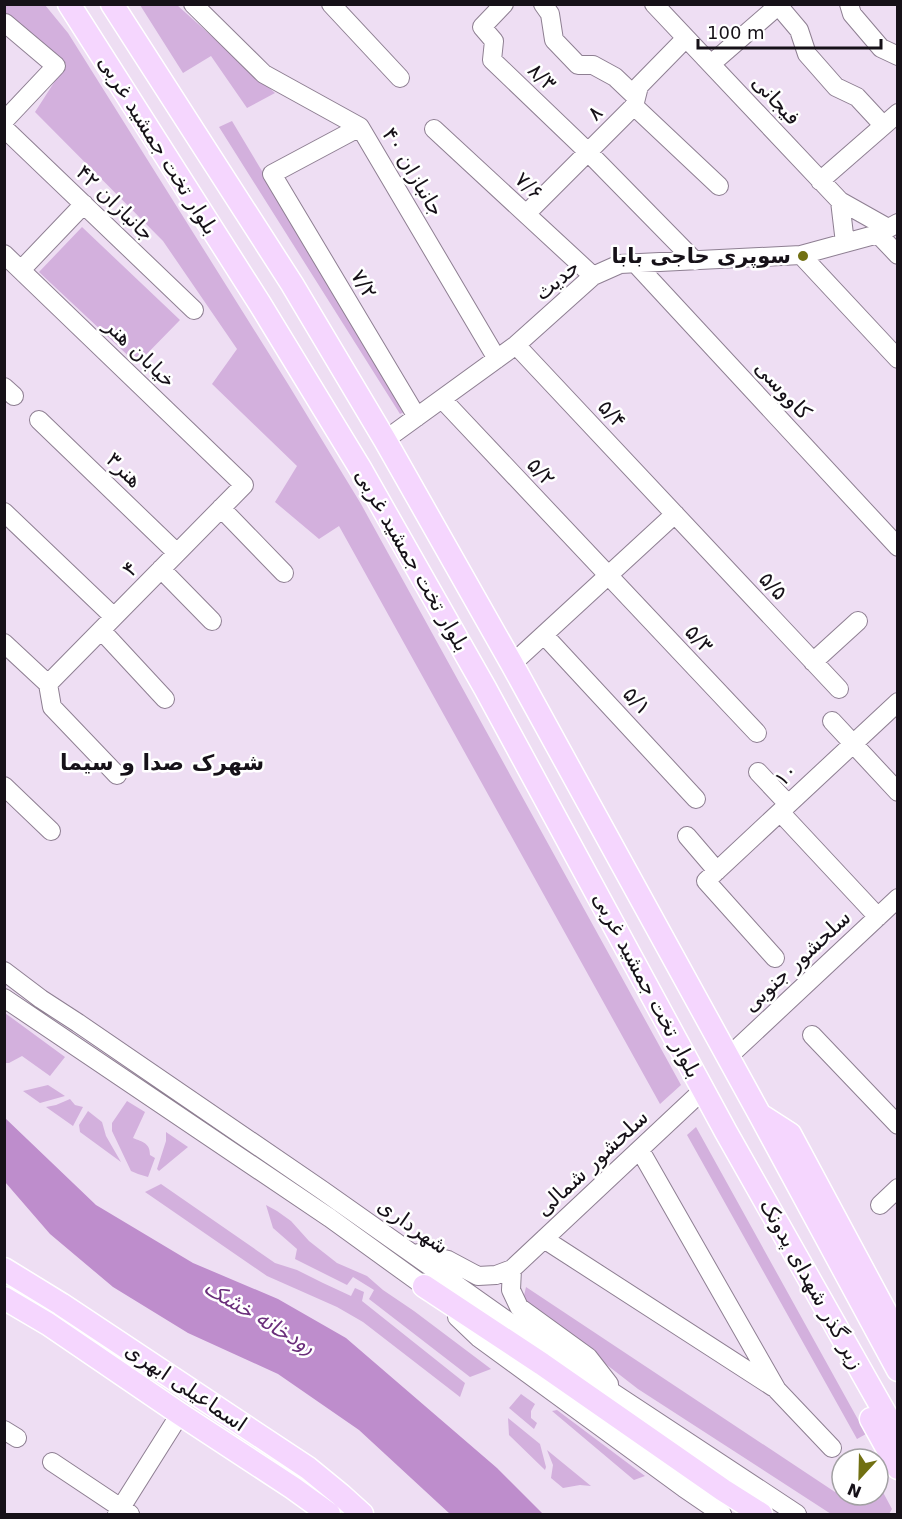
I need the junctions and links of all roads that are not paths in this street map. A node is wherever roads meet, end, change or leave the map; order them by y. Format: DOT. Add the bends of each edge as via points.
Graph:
graph roads {
  1 [pos="69,4"];
  2 [pos="112,4"];
  3 [pos="193,4"];
  4 [pos="331,4"];
  5 [pos="504,4"];
  6 [pos="543,4"];
  7 [pos="654,4"];
  8 [pos="849,4"];
  9 [pos="778,5"];
  10 [pos="6,23"];
  11 [pos="686,38"];
  12 [pos="897,56"];
  13 [pos="711,64"];
  14 [pos="400,78"];
  15 [pos="635,102"];
  16 [pos="897,113"];
  17 [pos="4,121"];
  18 [pos="883,125"];
  19 [pos="360,127"];
  20 [pos="4,128"];
  21 [pos="434,129"];
  22 [pos="588,152"];
  23 [pos="820,181"];
  24 [pos="719,186"];
  25 [pos="230,189"];
  26 [pos="840,201"];
  27 [pos="84,204"];
  28 [pos="199,210"];
  29 [pos="526,214"];
  30 [pos="888,228"];
  31 [pos="845,243"];
  32 [pos="4,254"];
  33 [pos="801,255"];
  34 [pos="897,255"];
  35 [pos="695,261"];
  36 [pos="634,263"];
  37 [pos="21,270"];
  38 [pos="593,276"];
  39 [pos="194,310"];
  40 [pos="516,345"];
  41 [pos="497,359"];
  42 [pos="897,359"];
  43 [pos="442,399"];
  44 [pos="417,417"];
  45 [pos="39,420"];
  46 [pos="385,440"];
  47 [pos="244,485"];
  48 [pos="221,508"];
  49 [pos="4,512"];
  50 [pos="675,514"];
  51 [pos="897,547"];
  52 [pos="177,553"];
  53 [pos="161,569"];
  54 [pos="284,573"];
  55 [pos="608,575"];
  56 [pos="114,617"];
  57 [pos="212,621"];
  58 [pos="858,621"];
  59 [pos="101,630"];
  60 [pos="544,635"];
  61 [pos="4,643"];
  62 [pos="813,662"];
  63 [pos="512,664"];
  64 [pos="48,684"];
  65 [pos="839,689"];
  66 [pos="165,699"];
  67 [pos="897,702"];
  68 [pos="832,721"];
  69 [pos="757,733"];
  70 [pos="853,743"];
  71 [pos="758,772"];
  72 [pos="117,775"];
  73 [pos="4,786"];
  74 [pos="897,792"];
  75 [pos="696,799"];
  76 [pos="784,808"];
  77 [pos="51,831"];
  78 [pos="687,836"];
  79 [pos="712,876"];
  80 [pos="897,898"];
  81 [pos="878,917"];
  82 [pos="776,958"];
  83 [pos="4,971"];
  84 [pos="4,998"];
  85 [pos="812,1035"];
  86 [pos="728,1057"];
  87 [pos="704,1090"];
  88 [pos="760,1115"];
  89 [pos="897,1125"];
  90 [pos="726,1132"];
  91 [pos="639,1150"];
  92 [pos="897,1188"];
  93 [pos="880,1205"];
  94 [pos="544,1239"];
  95 [pos="407,1250"];
  96 [pos="4,1269"];
  97 [pos="512,1269"];
  98 [pos="424,1286"];
  99 [pos="4,1298"];
  100 [pos="897,1335"];
  101 [pos="897,1370"];
  102 [pos="777,1390"];
  103 [pos="618,1395"];
  104 [pos="180,1414"];
  105 [pos="897,1436"];
  106 [pos="831,1447"];
  107 [pos="52,1462"];
  108 [pos="897,1468"];
  109 [pos="123,1512"];
  110 [pos="329,1515"];
  111 [pos="362,1515"];
  112 [pos="722,1515"];
  113 [pos="762,1515"];
  114 [pos="797,1515"];
  1 -- 28 [label="main road, بلوار تخت جمشید غربی"];
  2 -- 25 [label="main road, بلوار تخت جمشید غربی"];
  3 -- 19 [label="street, ۴۰ جانبازان" via="264,74"];
  4 -- 14 [label="street"];
  5 -- 22 [label="street, ۸/۳" via="482,27 494,41 492,60"];
  6 -- 15 [label="street" via="550,14 554,39 579,65 593,65 615,78"];
  7 -- 11 [label="street, فیجانی"];
  8 -- 12 [label="street" via="852,14 881,48"];
  9 -- 13 [label="street"];
  9 -- 18 [label="street" via="798,30 807,54 836,87 857,98"];
  10 -- 17 [label="street" via="56,66"];
  11 -- 13 [label="street, فیجانی"];
  11 -- 15 [label="street, ۸" via="639,86"];
  13 -- 23 [label="street, فیجانی"];
  15 -- 22 [label="street, ۸"];
  15 -- 24 [label="street"];
  16 -- 18 [label="street"];
  18 -- 23 [label="street"];
  19 -- 41 [label="street, ۴۰ جانبازان"];
  19 -- 44 [label="street, ۷/۲" via="272,174"];
  20 -- 27 [label="street, ۴۲ جانبازان"];
  21 -- 29 [label="street, ۷/۶"];
  22 -- 29 [label="street, ۸"];
  22 -- 35 [label="street"];
  23 -- 26 [label="street, فیجانی"];
  25 -- 28 [label="main road"];
  25 -- 46 [label="main road, بلوار تخت جمشید غربی"];
  26 -- 30 [label="street, فیجانی"];
  26 -- 31 [label="street"];
  27 -- 37 [label="street"];
  27 -- 39 [label="street, ۴۲ جانبازان"];
  28 -- 87 [label="main road, بلوار تخت جمشید غربی" via="366,478"];
  29 -- 38 [label="street, ۷/۶"];
  30 -- 31 [label="street, حدیث"];
  30 -- 34 [label="street, فیجانی"];
  31 -- 33 [label="street, حدیث"];
  32 -- 37 [label="street, خیابان هنر"];
  33 -- 35 [label="street, حدیث"];
  33 -- 42 [label="street"];
  35 -- 36 [label="street, حدیث"];
  36 -- 38 [label="street, حدیث" via="620,264"];
  36 -- 51 [label="street, کاووسی"];
  37 -- 47 [label="street, خیابان هنر"];
  38 -- 40 [label="street, حدیث"];
  40 -- 41 [label="street, حدیث"];
  40 -- 50 [label="street, ۵/۴"];
  41 -- 43 [label="street, حدیث"];
  43 -- 44 [label="street, حدیث"];
  43 -- 55 [label="street, ۵/۲"];
  44 -- 46 [label="street, حدیث"];
  45 -- 52 [label="street, هنر۳"];
  46 -- 63 [label="main road, بلوار تخت جمشید غربی"];
  47 -- 48 [label="street, ۴"];
  48 -- 52 [label="street, ۴"];
  48 -- 54 [label="street"];
  49 -- 56 [label="street"];
  50 -- 55 [label="street"];
  50 -- 62 [label="street, ۵/۵"];
  52 -- 53 [label="street, ۴"];
  53 -- 56 [label="street, ۴"];
  53 -- 57 [label="street"];
  55 -- 60 [label="street"];
  55 -- 69 [label="street, ۵/۳"];
  56 -- 59 [label="street, ۴"];
  58 -- 62 [label="street"];
  59 -- 64 [label="street, ۴"];
  59 -- 66 [label="street"];
  60 -- 63 [label="street"];
  60 -- 75 [label="street, ۵/۱"];
  61 -- 64 [label="street"];
  62 -- 65 [label="street, ۵/۵"];
  63 -- 86 [label="main road, بلوار تخت جمشید غربی"];
  64 -- 72 [label="street" via="52,707"];
  67 -- 70 [label="street, ۱۰"];
  68 -- 70 [label="street"];
  70 -- 74 [label="street"];
  70 -- 76 [label="street, ۱۰"];
  71 -- 76 [label="street"];
  73 -- 77 [label="street"];
  76 -- 79 [label="street, ۱۰"];
  76 -- 81 [label="street"];
  78 -- 79 [label="street"];
  79 -- 82 [label="street"];
  80 -- 81 [label="street, سلحشور جنوبی"];
  81 -- 86 [label="street, سلحشور جنوبی"];
  83 -- 95 [label="street, شهرداری"];
  84 -- 98 [label="street, شهرداری"];
  85 -- 89 [label="street"];
  86 -- 88 [label="main road, بلوار تخت جمشید غربی"];
  87 -- 90 [label="main road, بلوار تخت جمشید غربی"];
  87 -- 91 [label="street, سلحشور شمالی"];
  88 -- 100 [label="main road" via="790,1134"];
  88 -- 101 [label="main road, زیر گذر شهدای پدونک"];
  90 -- 105 [label="main road, زیر گذر شهدای پدونک"];
  90 -- 108 [label="main road" via="723,1154"];
  91 -- 94 [label="street, سلحشور شمالی"];
  91 -- 102 [label="street"];
  92 -- 93 [label="street"];
  94 -- 97 [label="street, سلحشور شمالی"];
  94 -- 102 [label="street"];
  95 -- 97 [label="street" via="448,1260 478,1276"];
  95 -- 103 [label="street, شهرداری"];
  96 -- 111 [label="main road, اسماعیلی ابهری" via="308,1468"];
  97 -- 103 [label="street" via="511,1290 519,1307 588,1357"];
  98 -- 112 [label="street, شهرداری" via="479,1338"];
  98 -- 113 [label="main road"];
  99 -- 104 [label="main road, اسماعیلی ابهری"];
  102 -- 106 [label="street"];
  103 -- 114 [label="street, شهرداری"];
  104 -- 109 [label="street"];
  104 -- 110 [label="main road, اسماعیلی ابهری"];
  107 -- 109 [label="street"];
}
